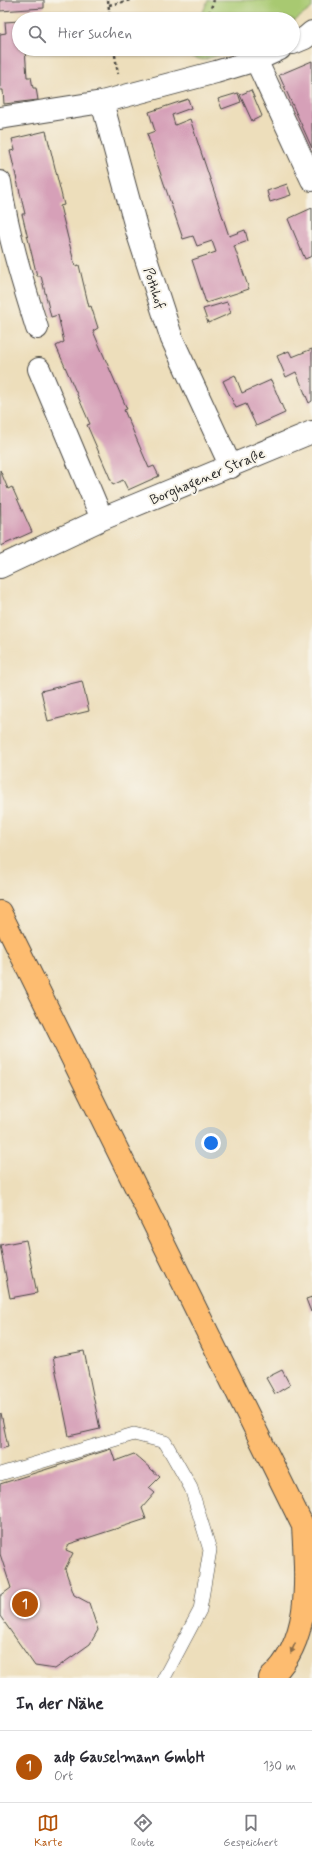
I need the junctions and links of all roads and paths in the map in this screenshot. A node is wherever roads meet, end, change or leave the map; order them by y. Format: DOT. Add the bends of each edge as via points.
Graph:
graph roads {
  1 [pos="108,0"];
  2 [pos="131,0"];
  3 [pos="214,0"];
  4 [pos="108,5"];
  5 [pos="109,12"];
  6 [pos="210,12"];
  7 [pos="312,32"];
  8 [pos="300,40"];
  9 [pos="265,56"];
  10 [pos="256,60"];
  11 [pos="102,102"];
  12 [pos="0,118"];
  13 [pos="312,180"];
  14 [pos="0,182"];
  15 [pos="37,328"];
  16 [pos="39,369"];
  17 [pos="312,432"];
  18 [pos="231,467"];
  19 [pos="102,519"];
  20 [pos="0,567"];
  21 [pos="0,912"];
  22 [pos="0,1474"];
  23 [pos="307,1540"];
  24 [pos="312,1589"];
  25 [pos="164,1678"];
  26 [pos="270,1678"];
  1 -- 4 [label="path"];
  2 -- 4 [label="path"];
  3 -- 6 [label="path"];
  4 -- 5 [label="path"];
  7 -- 8 [label="street"];
  9 -- 10 [label="street"];
  10 -- 11 [label="street"];
  10 -- 13 [label="street"];
  11 -- 12 [label="street"];
  11 -- 18 [label="street, Pothhof" via="137,231 172,339"];
  14 -- 15 [label="street" via="18,267"];
  16 -- 19 [label="street"];
  17 -- 18 [label="street, Borghagener Straße"];
  18 -- 19 [label="street, Borghagener Straße"];
  19 -- 20 [label="street, Borghagener Straße"];
  21 -- 23 [label="highway"];
  22 -- 25 [label="lane" via="134,1434 165,1442 191,1488 210,1550 200,1610"];
  23 -- 24 [label="highway"];
  23 -- 26 [label="highway, one-way" via="302,1625 290,1654"];
}
